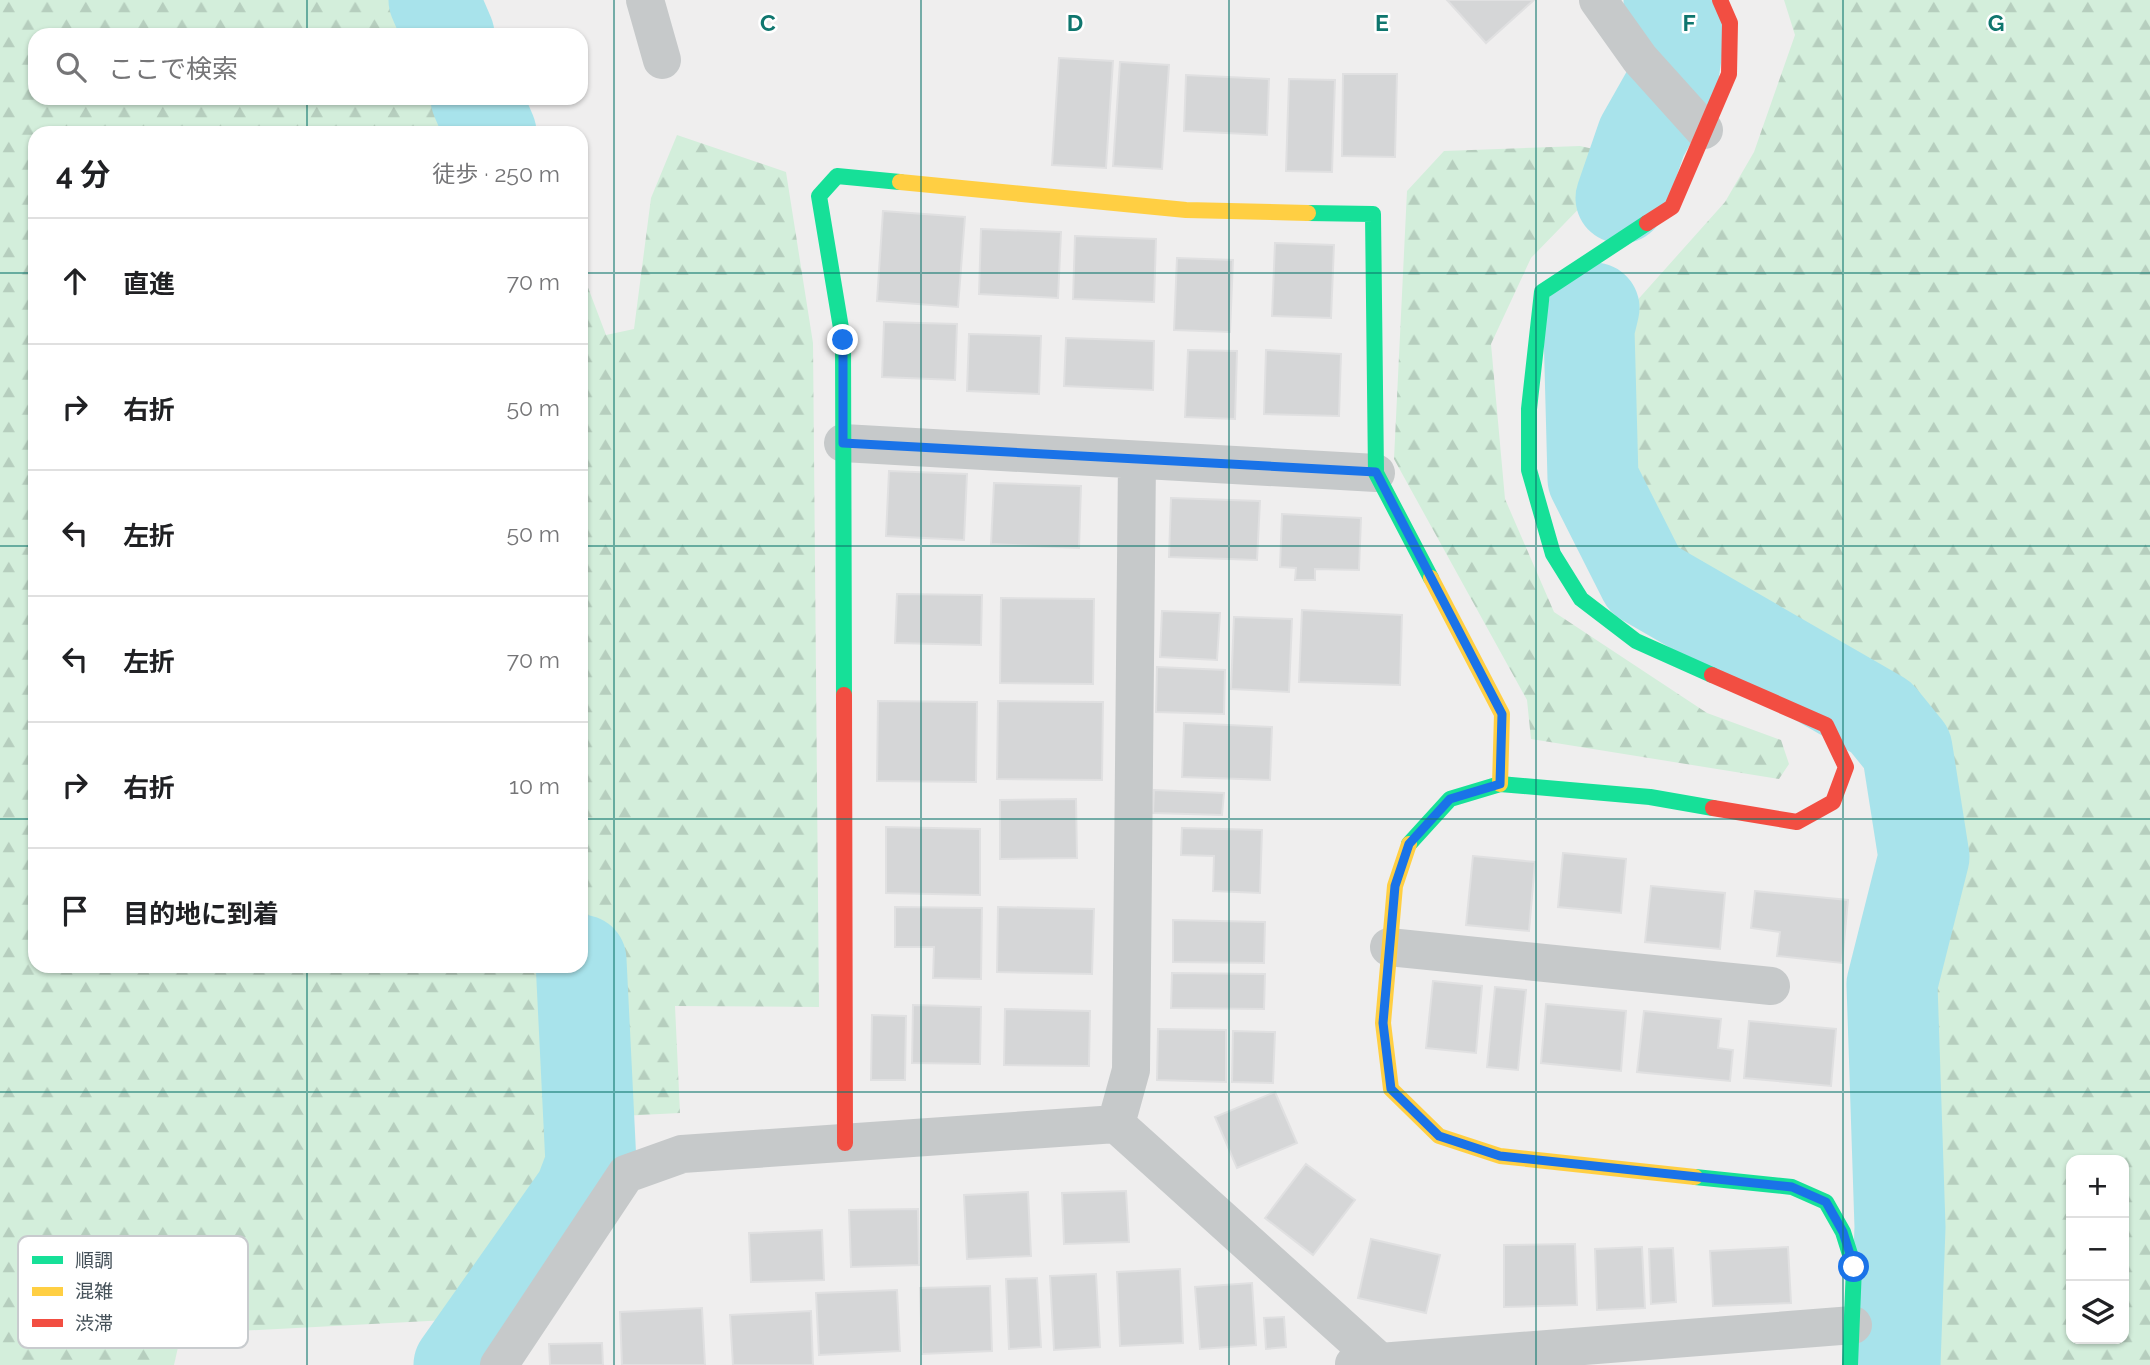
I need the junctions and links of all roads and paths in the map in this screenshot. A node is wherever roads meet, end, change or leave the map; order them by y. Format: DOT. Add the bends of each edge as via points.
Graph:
graph roads {
  1 [pos="645,0"];
  2 [pos="1598,0"];
  3 [pos="1720,0"];
  4 [pos="662,60"];
  5 [pos="1681,104"];
  6 [pos="843,443"];
  7 [pos="1138,460"];
  8 [pos="1376,472"];
  9 [pos="1500,784"];
  10 [pos="1389,947"];
  11 [pos="1771,986"];
  12 [pos="1116,1124"];
  13 [pos="845,1143"];
  14 [pos="1853,1325"];
  15 [pos="1362,1364"];
  16 [pos="499,1365"];
  17 [pos="1850,1365"];
  1 -- 4 [label="street"];
  2 -- 5 [label="street" via="1640,59"];
  3 -- 5 [label="street" via="1730,23 1728,75"];
  5 -- 9 [label="street" via="1672,207 1542,292 1528,409 1528,470 1553,554 1581,599 1636,641 1826,725 1846,767 1833,802 1797,822 1650,797"];
  6 -- 7 [label="street"];
  6 -- 8 [label="street" via="843,340 819,196 838,176 1186,210 1373,214"];
  6 -- 13 [label="street"];
  7 -- 8 [label="street"];
  7 -- 12 [label="street" via="1131,1070"];
  8 -- 9 [label="street" via="1502,714"];
  9 -- 10 [label="street" via="1450,799 1409,844 1395,886"];
  10 -- 11 [label="street"];
  10 -- 14 [label="street" via="1383,1023 1391,1089 1439,1136 1500,1156 1792,1187 1826,1202 1843,1232 1854,1267"];
  12 -- 13 [label="street"];
  12 -- 15 [label="street"];
  13 -- 16 [label="street" via="682,1154 626,1174"];
  14 -- 15 [label="street"];
  14 -- 17 [label="street"];
}
